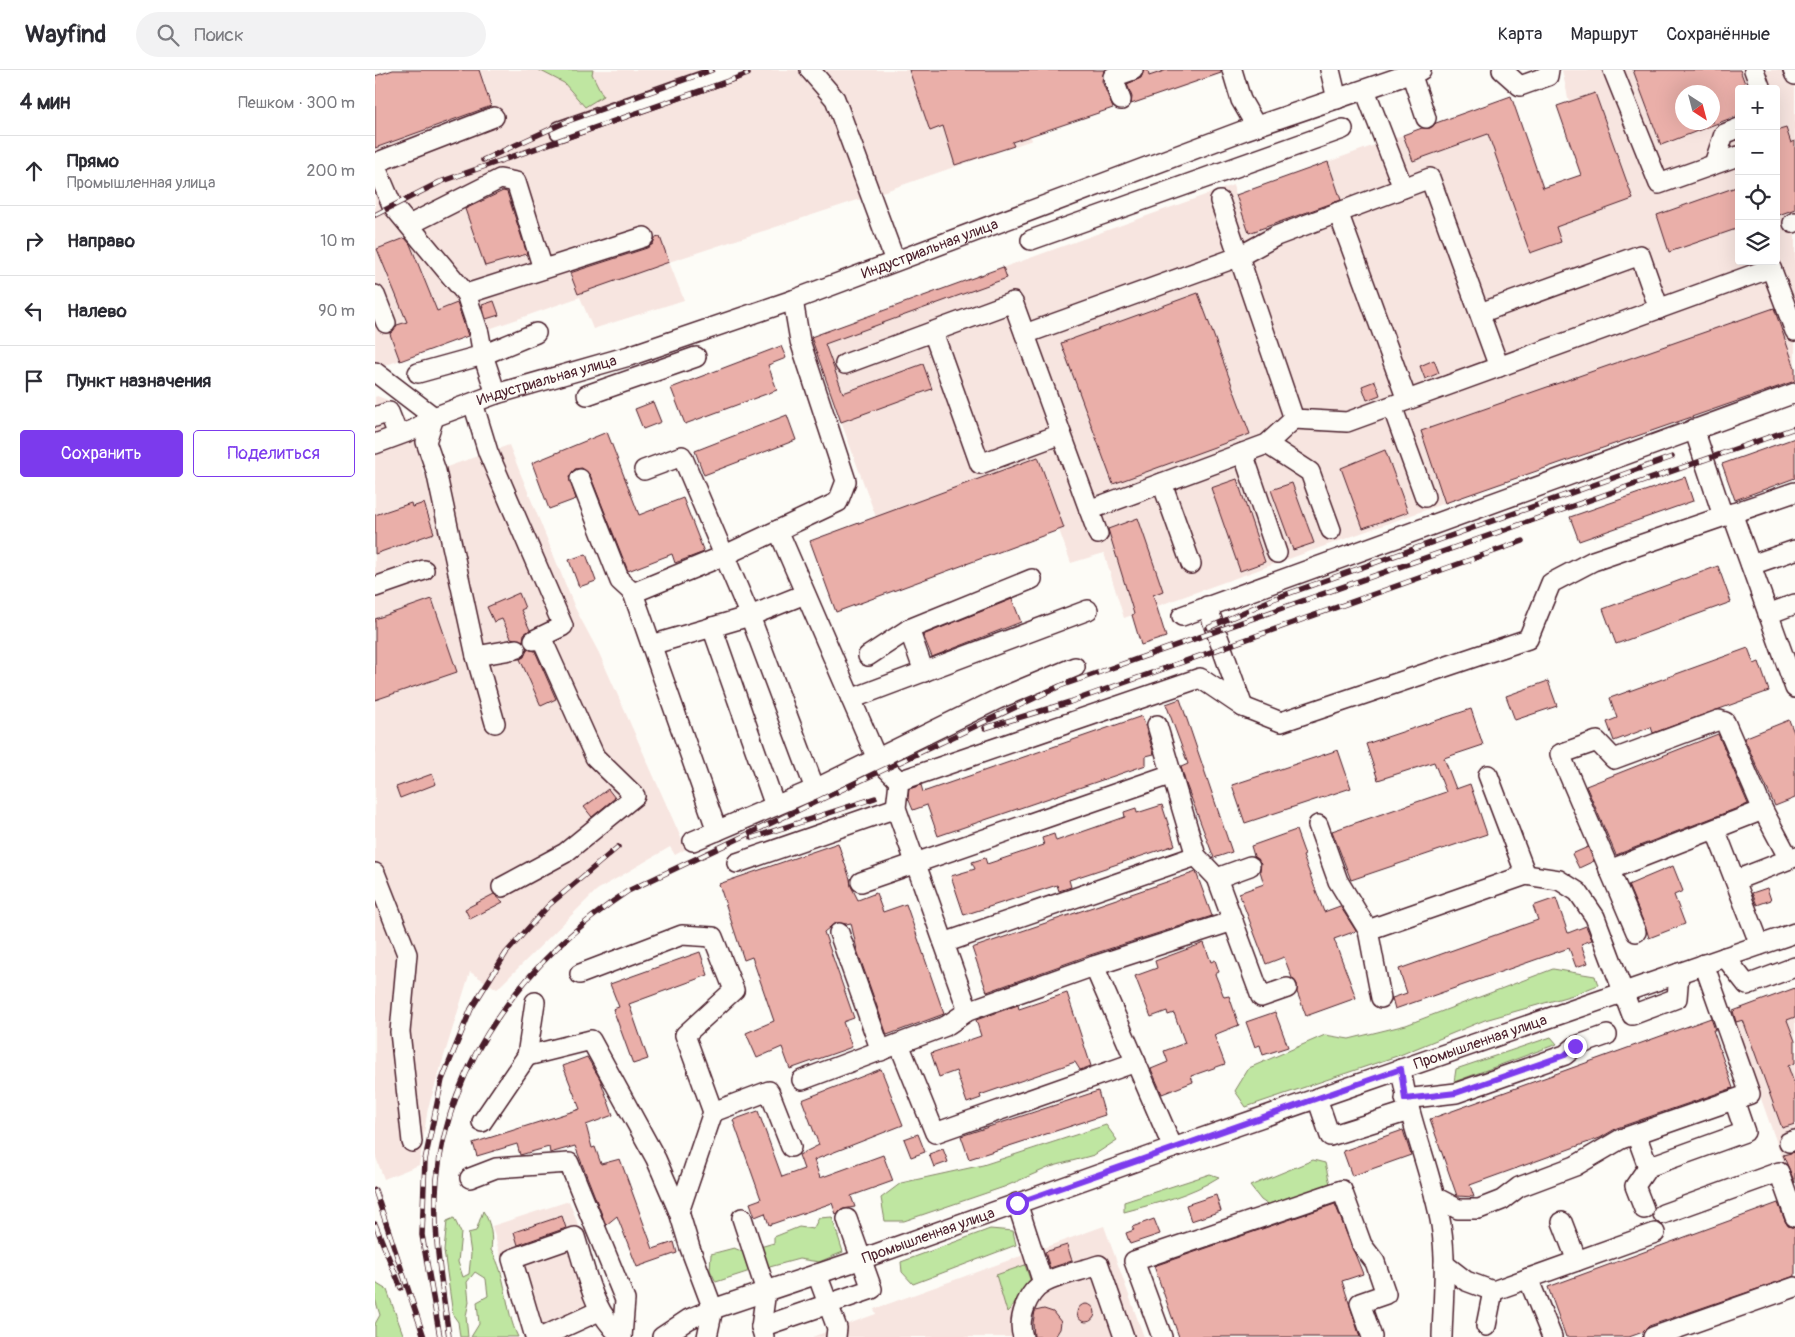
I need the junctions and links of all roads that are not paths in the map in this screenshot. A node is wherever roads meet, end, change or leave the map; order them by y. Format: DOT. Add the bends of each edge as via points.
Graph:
graph roads {
  1 [pos="734,70"];
  2 [pos="810,70"];
  3 [pos="1133,70"];
  4 [pos="1232,70"];
  5 [pos="1330,70"];
  6 [pos="1502,70"];
  7 [pos="1549,70"];
  8 [pos="1613,70"];
  9 [pos="1754,70"];
  10 [pos="1793,70"];
  11 [pos="1416,72"];
  12 [pos="1795,75"];
  13 [pos="1760,85"];
  14 [pos="1365,90"];
  15 [pos="1337,99"];
  16 [pos="1121,100"];
  17 [pos="494,117"];
  18 [pos="1426,118"];
  19 [pos="1250,128"];
  20 [pos="1343,129"];
  21 [pos="1735,130"];
  22 [pos="560,131"];
  23 [pos="1735,157"];
  24 [pos="1256,160"];
  25 [pos="375,164"];
  26 [pos="1715,164"];
  27 [pos="1403,188"];
  28 [pos="1220,201"];
  29 [pos="1338,212"];
  30 [pos="409,225"];
  31 [pos="644,237"];
  32 [pos="1031,240"];
  33 [pos="1238,257"];
  34 [pos="895,261"];
  35 [pos="543,269"];
  36 [pos="466,294"];
  37 [pos="375,295"];
  38 [pos="793,300"];
  39 [pos="1659,309"];
  40 [pos="1480,314"];
  41 [pos="386,323"];
  42 [pos="1795,331"];
  43 [pos="933,332"];
  44 [pos="536,333"];
  45 [pos="1025,334"];
  46 [pos="483,355"];
  47 [pos="696,356"];
  48 [pos="845,364"];
  49 [pos="1499,367"];
  50 [pos="375,372"];
  51 [pos="417,373"];
  52 [pos="1795,393"];
  53 [pos="496,394"];
  54 [pos="587,395"];
  55 [pos="473,403"];
  56 [pos="1399,403"];
  57 [pos="375,417"];
  58 [pos="434,417"];
  59 [pos="1294,419"];
  60 [pos="1694,430"];
  61 [pos="1061,434"];
  62 [pos="398,435"];
  63 [pos="375,444"];
  64 [pos="1267,444"];
  65 [pos="1243,453"];
  66 [pos="644,470"];
  67 [pos="580,480"];
  68 [pos="1162,483"];
  69 [pos="1795,492"];
  70 [pos="1425,497"];
  71 [pos="1089,510"];
  72 [pos="1728,514"];
  73 [pos="778,530"];
  74 [pos="1331,530"];
  75 [pos="1098,534"];
  76 [pos="1795,550"];
  77 [pos="1277,553"];
  78 [pos="723,556"];
  79 [pos="1191,564"];
  80 [pos="1751,565"];
  81 [pos="424,570"];
  82 [pos="1032,578"];
  83 [pos="375,587"];
  84 [pos="633,594"];
  85 [pos="805,594"];
  86 [pos="1795,604"];
  87 [pos="1207,606"];
  88 [pos="1087,610"];
  89 [pos="1769,614"];
  90 [pos="750,616"];
  91 [pos="1182,616"];
  92 [pos="712,627"];
  93 [pos="909,629"];
  94 [pos="651,645"];
  95 [pos="516,649"];
  96 [pos="1789,655"];
  97 [pos="477,656"];
  98 [pos="868,656"];
  99 [pos="1075,666"];
  100 [pos="924,672"];
  101 [pos="1795,688"];
  102 [pos="851,699"];
  103 [pos="1243,706"];
  104 [pos="495,723"];
  105 [pos="1157,725"];
  106 [pos="877,759"];
  107 [pos="1172,774"];
  108 [pos="1488,775"];
  109 [pos="899,781"];
  110 [pos="815,789"];
  111 [pos="775,806"];
  112 [pos="895,808"];
  113 [pos="1763,810"];
  114 [pos="1318,825"];
  115 [pos="1715,829"];
  116 [pos="717,831"];
  117 [pos="693,841"];
  118 [pos="1196,856"];
  119 [pos="1792,858"];
  120 [pos="737,863"];
  121 [pos="915,864"];
  122 [pos="1250,866"];
  123 [pos="1609,870"];
  124 [pos="375,873"];
  125 [pos="1526,875"];
  126 [pos="1217,878"];
  127 [pos="1736,880"];
  128 [pos="861,882"];
  129 [pos="503,887"];
  130 [pos="1233,922"];
  131 [pos="1368,930"];
  132 [pos="1636,932"];
  133 [pos="839,933"];
  134 [pos="1795,933"];
  135 [pos="943,943"];
  136 [pos="1760,945"];
  137 [pos="1725,957"];
  138 [pos="1704,964"];
  139 [pos="1094,966"];
  140 [pos="1795,967"];
  141 [pos="579,974"];
  142 [pos="1287,988"];
  143 [pos="1623,992"];
  144 [pos="1381,998"];
  145 [pos="535,1002"];
  146 [pos="967,1011"];
  147 [pos="1607,1035"];
  148 [pos="899,1044"];
  149 [pos="881,1051"];
  150 [pos="527,1056"];
  151 [pos="1136,1062"];
  152 [pos="1401,1069"];
  153 [pos="802,1080"];
  154 [pos="1317,1098"];
  155 [pos="1734,1100"];
  156 [pos="1407,1105"];
  157 [pos="713,1112"];
  158 [pos="482,1122"];
  159 [pos="1636,1134"];
  160 [pos="412,1142"];
  161 [pos="791,1147"];
  162 [pos="1173,1148"];
  163 [pos="1648,1167"];
  164 [pos="470,1178"];
  165 [pos="1435,1197"];
  166 [pos="1017,1203"];
  167 [pos="1643,1209"];
  168 [pos="679,1212"];
  169 [pos="1663,1214"];
  170 [pos="1795,1217"];
  171 [pos="742,1218"];
  172 [pos="847,1219"];
  173 [pos="1562,1222"];
  174 [pos="1655,1233"];
  175 [pos="862,1259"];
  176 [pos="1577,1261"];
  177 [pos="1444,1264"];
  178 [pos="817,1274"];
  179 [pos="1528,1278"];
  180 [pos="1043,1283"];
  181 [pos="1795,1287"];
  182 [pos="766,1291"];
  183 [pos="1493,1291"];
  184 [pos="828,1304"];
  185 [pos="713,1309"];
  186 [pos="599,1311"];
  187 [pos="1486,1326"];
  188 [pos="762,1332"];
  189 [pos="535,1337"];
  190 [pos="541,1337"];
  191 [pos="622,1337"];
  192 [pos="661,1337"];
  193 [pos="707,1337"];
  194 [pos="836,1337"];
  195 [pos="1023,1337"];
  196 [pos="1124,1337"];
  197 [pos="1162,1337"];
  198 [pos="1373,1337"];
  199 [pos="1441,1337"];
  200 [pos="1552,1337"];
  201 [pos="1653,1337"];
  1 -- 22 [label="street"];
  2 -- 34 [label="street" via="835,99"];
  3 -- 16 [label="street" via="1113,77"];
  4 -- 19 [label="street"];
  5 -- 15 [label="street"];
  6 -- 7 [label="street" via="1520,86 1548,76"];
  8 -- 26 [label="street" via="1659,184"];
  9 -- 13 [label="street"];
  10 -- 12 [label="street"];
  11 -- 14 [label="street, Индустриальная улица"];
  11 -- 18 [label="street"];
  14 -- 15 [label="street, Индустриальная улица"];
  14 -- 27 [label="street"];
  15 -- 19 [label="street, Индустриальная улица"];
  17 -- 25 [label="street"];
  19 -- 24 [label="street"];
  19 -- 34 [label="street, Индустриальная улица"];
  20 -- 24 [label="street"];
  21 -- 26 [label="street" via="1724,134"];
  23 -- 26 [label="street"];
  24 -- 32 [label="street"];
  25 -- 30 [label="street" via="392,205"];
  27 -- 29 [label="street"];
  27 -- 40 [label="street" via="1430,178"];
  28 -- 33 [label="street"];
  29 -- 33 [label="street" via="1276,236"];
  29 -- 56 [label="street"];
  30 -- 35 [label="street" via="500,179 516,182"];
  30 -- 36 [label="street"];
  31 -- 35 [label="street"];
  33 -- 45 [label="street"];
  33 -- 59 [label="street"];
  34 -- 38 [label="street, Индустриальная улица"];
  35 -- 36 [label="street"];
  36 -- 46 [label="street"];
  37 -- 41 [label="street"];
  38 -- 53 [label="street, Индустриальная улица" via="629,356"];
  38 -- 73 [label="street" via="800,340 846,481 838,502"];
  39 -- 40 [label="street" via="1640,256"];
  39 -- 42 [label="street" via="1771,268"];
  39 -- 49 [label="street"];
  40 -- 49 [label="street"];
  43 -- 45 [label="street" via="1013,302"];
  43 -- 48 [label="street"];
  43 -- 61 [label="street" via="980,464"];
  44 -- 46 [label="street"];
  45 -- 61 [label="street"];
  46 -- 51 [label="street"];
  46 -- 53 [label="street"];
  47 -- 54 [label="street"];
  49 -- 56 [label="street"];
  50 -- 58 [label="street"];
  52 -- 60 [label="street"];
  53 -- 55 [label="street, Индустриальная улица"];
  55 -- 58 [label="street, Индустриальная улица"];
  55 -- 129 [label="street" via="488,452 563,626 538,639 595,757 635,796 565,853"];
  56 -- 59 [label="street" via="1347,422"];
  56 -- 70 [label="street"];
  57 -- 62 [label="street" via="389,412"];
  58 -- 62 [label="street, Индустриальная улица"];
  58 -- 97 [label="street" via="426,442 436,471"];
  59 -- 64 [label="street"];
  60 -- 72 [label="street"];
  60 -- 87 [label="street"];
  61 -- 71 [label="street"];
  62 -- 63 [label="street, Индустриальная улица"];
  64 -- 65 [label="street"];
  64 -- 74 [label="street" via="1310,472"];
  65 -- 68 [label="street"];
  65 -- 77 [label="street"];
  66 -- 78 [label="street" via="682,456"];
  67 -- 84 [label="street" via="619,581"];
  68 -- 71 [label="street"];
  68 -- 79 [label="street"];
  69 -- 72 [label="street"];
  71 -- 75 [label="street"];
  72 -- 80 [label="street"];
  72 -- 103 [label="street" via="1593,561 1551,583 1528,639 1281,722"];
  73 -- 78 [label="street"];
  73 -- 85 [label="street"];
  76 -- 80 [label="street"];
  78 -- 84 [label="street"];
  78 -- 90 [label="street"];
  80 -- 89 [label="street"];
  81 -- 83 [label="street"];
  82 -- 93 [label="street"];
  84 -- 94 [label="street"];
  85 -- 90 [label="street"];
  85 -- 102 [label="street"];
  86 -- 89 [label="street"];
  87 -- 91 [label="street"];
  87 -- 103 [label="street"];
  88 -- 100 [label="street"];
  89 -- 96 [label="street"];
  90 -- 92 [label="street"];
  90 -- 110 [label="street"];
  92 -- 94 [label="street"];
  92 -- 111 [label="street"];
  93 -- 98 [label="street"];
  93 -- 100 [label="street"];
  94 -- 116 [label="street"];
  95 -- 97 [label="street"];
  96 -- 101 [label="street"];
  97 -- 104 [label="street"];
  99 -- 106 [label="street" via="998,699"];
  100 -- 102 [label="street"];
  102 -- 106 [label="street"];
  103 -- 109 [label="street" via="1200,678"];
  105 -- 107 [label="street"];
  106 -- 109 [label="street"];
  106 -- 110 [label="street"];
  107 -- 118 [label="street"];
  107 -- 121 [label="street"];
  108 -- 125 [label="street"];
  109 -- 112 [label="street"];
  110 -- 111 [label="street"];
  111 -- 116 [label="street"];
  112 -- 120 [label="street"];
  112 -- 121 [label="street"];
  113 -- 115 [label="street"];
  113 -- 119 [label="street"];
  113 -- 123 [label="street" via="1725,722 1719,720 1614,759 1597,741 1560,754"];
  114 -- 131 [label="street" via="1338,881"];
  115 -- 123 [label="street"];
  115 -- 127 [label="street"];
  116 -- 117 [label="street"];
  118 -- 126 [label="street"];
  118 -- 135 [label="street"];
  119 -- 127 [label="street"];
  121 -- 128 [label="street"];
  121 -- 135 [label="street"];
  122 -- 126 [label="street"];
  123 -- 132 [label="street"];
  124 -- 160 [label="street" via="407,954 400,1032"];
  125 -- 131 [label="street"];
  125 -- 143 [label="street" via="1559,880 1578,892 1595,917"];
  126 -- 130 [label="street"];
  127 -- 136 [label="street"];
  130 -- 139 [label="street"];
  130 -- 142 [label="street" via="1261,997"];
  131 -- 144 [label="street"];
  133 -- 149 [label="street"];
  134 -- 136 [label="street, Промышленная улица"];
  135 -- 146 [label="street"];
  136 -- 137 [label="street, Промышленная улица"];
  137 -- 138 [label="street, Промышленная улица"];
  137 -- 140 [label="street" via="1747,985"];
  138 -- 143 [label="street, Промышленная улица"];
  138 -- 155 [label="street" via="1750,1094"];
  139 -- 146 [label="street"];
  139 -- 151 [label="street"];
  141 -- 157 [label="street" via="682,935 713,937 734,990 685,1035"];
  143 -- 152 [label="street, Промышленная улица"];
  145 -- 150 [label="street"];
  146 -- 148 [label="street" via="946,1026"];
  147 -- 156 [label="street" via="1575,1046 1565,1055 1456,1093"];
  148 -- 149 [label="street"];
  148 -- 151 [label="street" via="935,1133"];
  149 -- 153 [label="street"];
  150 -- 158 [label="street"];
  150 -- 168 [label="street" via="591,1040 656,1159"];
  151 -- 162 [label="street"];
  152 -- 154 [label="street, Промышленная улица"];
  152 -- 156 [label="street"];
  154 -- 156 [label="street" via="1330,1136"];
  154 -- 162 [label="street, Промышленная улица"];
  155 -- 159 [label="street"];
  155 -- 163 [label="street" via="1745,1132"];
  156 -- 165 [label="street"];
  157 -- 161 [label="street" via="769,1091"];
  157 -- 168 [label="street"];
  159 -- 163 [label="street"];
  159 -- 165 [label="street" via="1621,1139 1575,1166 1519,1187 1502,1200 1479,1210 1458,1209"];
  162 -- 166 [label="street, Промышленная улица"];
  163 -- 167 [label="street" via="1635,1186"];
  164 -- 191 [label="street" via="496,1168 569,1163 625,1300"];
  165 -- 177 [label="street"];
  166 -- 175 [label="street, Промышленная улица"];
  166 -- 180 [label="street"];
  168 -- 185 [label="street"];
  169 -- 170 [label="street" via="1779,1172"];
  171 -- 182 [label="street"];
  172 -- 175 [label="street"];
  173 -- 176 [label="street"];
  174 -- 176 [label="street"];
  175 -- 178 [label="street, Промышленная улица"];
  175 -- 184 [label="street" via="872,1289"];
  176 -- 179 [label="street"];
  177 -- 183 [label="street" via="1466,1281"];
  177 -- 199 [label="street"];
  178 -- 182 [label="street, Промышленная улица"];
  178 -- 184 [label="street"];
  179 -- 183 [label="street"];
  179 -- 200 [label="street"];
  180 -- 195 [label="street" via="1021,1316"];
  180 -- 196 [label="street" via="1099,1265"];
  181 -- 201 [label="street"];
  182 -- 185 [label="street, Промышленная улица"];
  182 -- 188 [label="street"];
  183 -- 187 [label="street"];
  184 -- 188 [label="street"];
  184 -- 194 [label="street" via="837,1328"];
  185 -- 192 [label="street, Промышленная улица" via="689,1319"];
  185 -- 193 [label="street"];
  186 -- 189 [label="street" via="575,1238 512,1259"];
  186 -- 190 [label="street"];
  186 -- 191 [label="street"];
  197 -- 198 [label="street" via="1134,1261 1342,1190 1361,1244 1375,1262 1386,1294 1361,1303"];
}
